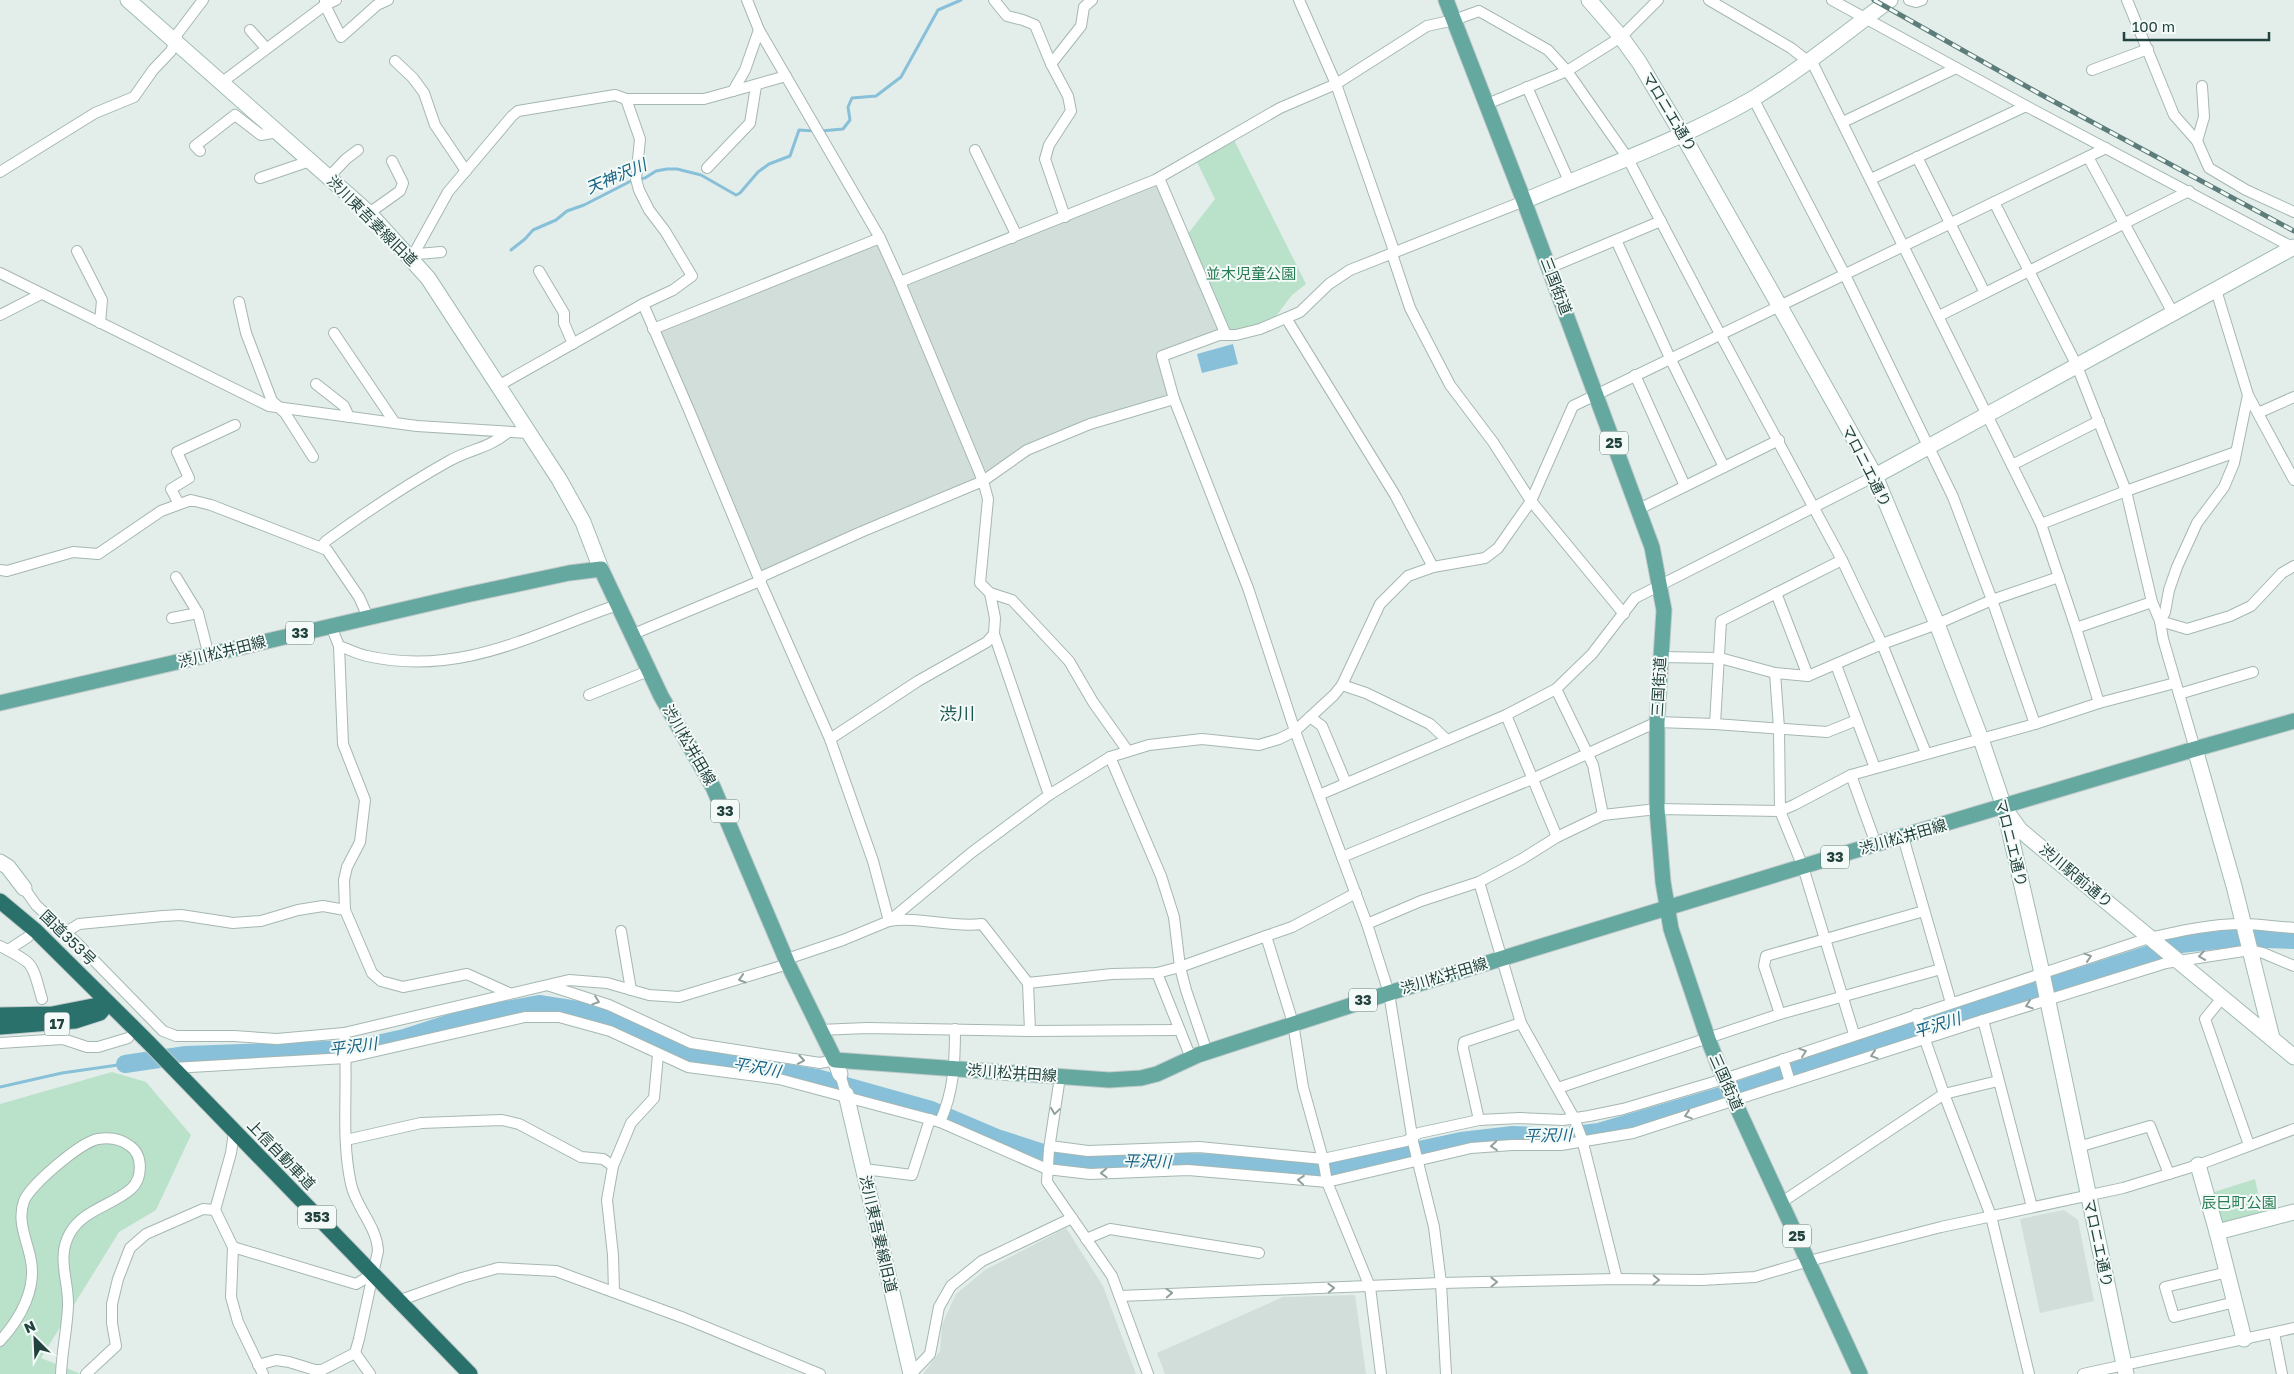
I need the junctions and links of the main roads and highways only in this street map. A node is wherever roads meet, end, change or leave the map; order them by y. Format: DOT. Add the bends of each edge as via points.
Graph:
graph roads {
  1 [pos="1446,0"];
  2 [pos="0,703"];
  3 [pos="2294,721"];
  4 [pos="0,901"];
  5 [pos="1667,909"];
  6 [pos="108,1003"];
  7 [pos="0,1015"];
  8 [pos="0,1027"];
  9 [pos="470,1374"];
  10 [pos="1860,1374"];
  1 -- 5 [label="main road, 三国街道 / 25" via="1550,268 1652,547 1664,610 1657,722 1657,809"];
  2 -- 5 [label="main road, 渋川松井田線 / 33" via="368,617 569,573 601,569 648,671 713,787 788,962 838,1067 955,1069 1109,1080 1141,1078 1158,1074 1207,1052 1389,992"];
  3 -- 5 [label="main road, 渋川松井田線 / 33"];
  4 -- 6 [label="highway, 国道353号 / 353" via="36,931"];
  5 -- 10 [label="main road, 三国街道 / 25" via="1708,1039"];
  6 -- 7 [label="highway, 17" via="52,1014"];
  6 -- 8 [label="highway, 17" via="100,1013 75,1021"];
  6 -- 9 [label="highway, 上信自動車道 / 353"];
}
